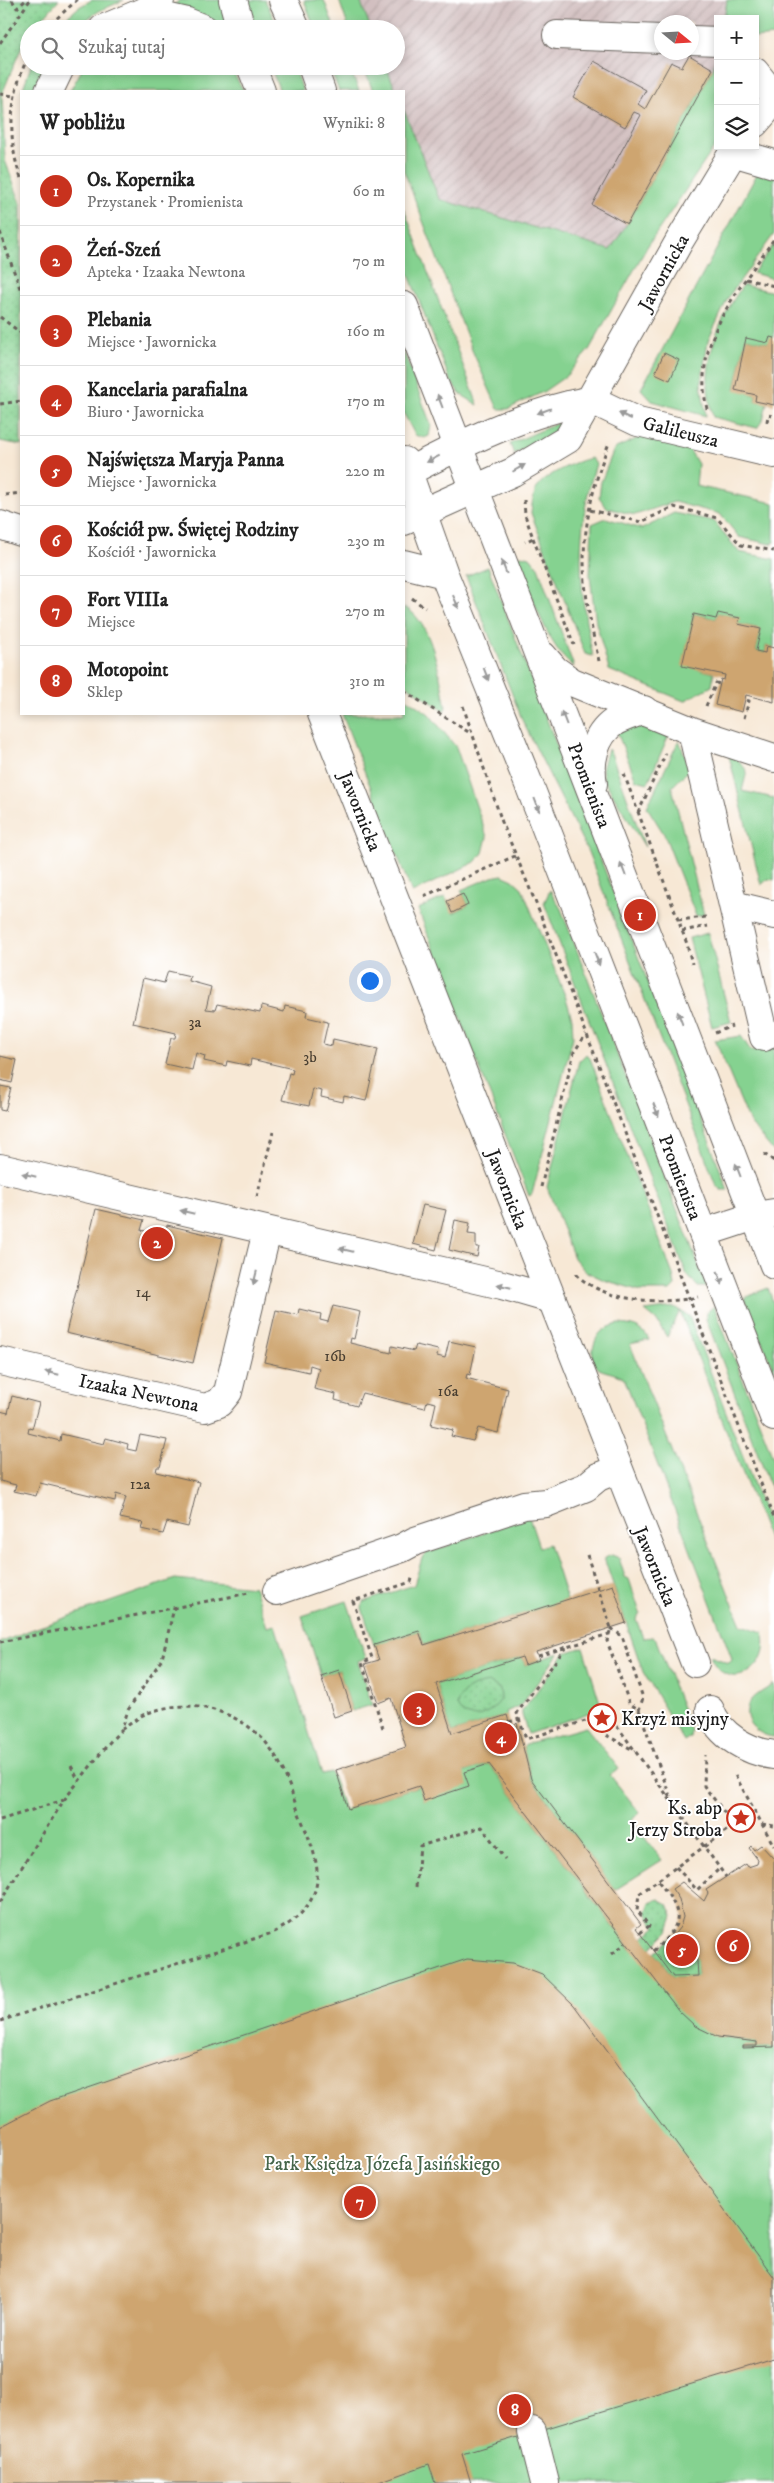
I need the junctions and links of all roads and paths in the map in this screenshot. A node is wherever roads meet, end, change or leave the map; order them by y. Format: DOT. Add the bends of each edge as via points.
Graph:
graph roads {
  1 [pos="12,0"];
  2 [pos="26,0"];
  3 [pos="30,0"];
  4 [pos="77,0"];
  5 [pos="233,0"];
  6 [pos="284,1"];
  7 [pos="152,6"];
  8 [pos="55,20"];
  9 [pos="122,20"];
  10 [pos="184,20"];
  11 [pos="239,20"];
  12 [pos="292,20"];
  13 [pos="557,35"];
  14 [pos="654,39"];
  15 [pos="699,40"];
  16 [pos="714,41"];
  17 [pos="0,43"];
  18 [pos="22,75"];
  19 [pos="57,75"];
  20 [pos="255,75"];
  21 [pos="315,75"];
  22 [pos="759,77"];
  23 [pos="50,90"];
  24 [pos="261,90"];
  25 [pos="321,90"];
  26 [pos="0,94"];
  27 [pos="14,96"];
  28 [pos="774,96"];
  29 [pos="774,101"];
  30 [pos="759,118"];
  31 [pos="734,150"];
  32 [pos="738,150"];
  33 [pos="774,164"];
  34 [pos="20,174"];
  35 [pos="0,232"];
  36 [pos="774,239"];
  37 [pos="746,279"];
  38 [pos="774,286"];
  39 [pos="20,288"];
  40 [pos="405,309"];
  41 [pos="0,317"];
  42 [pos="20,332"];
  43 [pos="592,400"];
  44 [pos="20,401"];
  45 [pos="0,404"];
  46 [pos="709,418"];
  47 [pos="609,443"];
  48 [pos="458,446"];
  49 [pos="774,454"];
  50 [pos="405,469"];
  51 [pos="475,488"];
  52 [pos="590,510"];
  53 [pos="414,517"];
  54 [pos="0,525"];
  55 [pos="20,532"];
  56 [pos="533,538"];
  57 [pos="774,551"];
  58 [pos="405,564"];
  59 [pos="444,574"];
  60 [pos="410,596"];
  61 [pos="429,610"];
  62 [pos="537,649"];
  63 [pos="720,684"];
  64 [pos="592,690"];
  65 [pos="405,692"];
  66 [pos="461,699"];
  67 [pos="744,700"];
  68 [pos="705,707"];
  69 [pos="644,710"];
  70 [pos="322,715"];
  71 [pos="743,723"];
  72 [pos="685,728"];
  73 [pos="607,729"];
  74 [pos="471,733"];
  75 [pos="774,758"];
  76 [pos="595,797"];
  77 [pos="638,814"];
  78 [pos="515,856"];
  79 [pos="733,906"];
  80 [pos="399,908"];
  81 [pos="774,915"];
  82 [pos="708,916"];
  83 [pos="678,920"];
  84 [pos="709,926"];
  85 [pos="682,931"];
  86 [pos="693,972"];
  87 [pos="586,1034"];
  88 [pos="764,1037"];
  89 [pos="273,1132"];
  90 [pos="760,1150"];
  91 [pos="774,1161"];
  92 [pos="0,1168"];
  93 [pos="539,1194"];
  94 [pos="256,1199"];
  95 [pos="764,1214"];
  96 [pos="267,1231"];
  97 [pos="703,1233"];
  98 [pos="774,1265"];
  99 [pos="573,1272"];
  100 [pos="724,1290"];
  101 [pos="689,1298"];
  102 [pos="551,1299"];
  103 [pos="0,1362"];
  104 [pos="774,1417"];
  105 [pos="618,1469"];
  106 [pos="774,1518"];
  107 [pos="587,1555"];
  108 [pos="415,1567"];
  109 [pos="277,1591"];
  110 [pos="174,1608"];
  111 [pos="611,1628"];
  112 [pos="609,1634"];
  113 [pos="0,1642"];
  114 [pos="566,1647"];
  115 [pos="538,1656"];
  116 [pos="694,1663"];
  117 [pos="639,1710"];
  118 [pos="710,1710"];
  119 [pos="519,1719"];
  120 [pos="509,1722"];
  121 [pos="617,1726"];
  122 [pos="383,1728"];
  123 [pos="122,1729"];
  124 [pos="705,1747"];
  125 [pos="635,1751"];
  126 [pos="774,1755"];
  127 [pos="71,1766"];
  128 [pos="731,1767"];
  129 [pos="79,1781"];
  130 [pos="64,1800"];
  131 [pos="672,1802"];
  132 [pos="0,1820"];
  133 [pos="762,1824"];
  134 [pos="774,1826"];
  135 [pos="704,1846"];
  136 [pos="774,1846"];
  137 [pos="505,1859"];
  138 [pos="676,1867"];
  139 [pos="720,1868"];
  140 [pos="726,1877"];
  141 [pos="658,1881"];
  142 [pos="416,1886"];
  143 [pos="0,1902"];
  144 [pos="640,1933"];
  145 [pos="626,1943"];
  146 [pos="653,1951"];
  147 [pos="612,1954"];
  148 [pos="0,2021"];
  149 [pos="532,2431"];
  150 [pos="545,2483"];
  1 -- 2 [label="path" via="17,8"];
  3 -- 17 [label="path"];
  4 -- 8 [label="path"];
  5 -- 11 [label="street"];
  6 -- 12 [label="street"];
  7 -- 9 [label="street"];
  7 -- 10 [label="street"];
  13 -- 14 [label="street"];
  15 -- 16 [label="street"];
  18 -- 27 [label="path"];
  19 -- 23 [label="street"];
  20 -- 24 [label="street"];
  21 -- 25 [label="street"];
  22 -- 28 [label="street"];
  26 -- 27 [label="path"];
  27 -- 34 [label="path" via="12,138"];
  29 -- 30 [label="street"];
  31 -- 43 [label="street, Jawornicka" via="680,240"];
  32 -- 33 [label="street"];
  35 -- 39 [label="path"];
  36 -- 37 [label="path"];
  37 -- 38 [label="path"];
  37 -- 46 [label="path" via="721,316 708,350 704,392"];
  48 -- 40 [label="street, Promienista, one-way"];
  41 -- 42 [label="path"];
  43 -- 48 [label="street, one-way" via="556,406"];
  49 -- 43 [label="street, Galileusza, one-way" via="638,422"];
  51 -- 43 [label="street, Jawornicka, one-way" via="513,472 568,439"];
  44 -- 45 [label="path"];
  47 -- 52 [label="path"];
  48 -- 50 [label="street, one-way"];
  48 -- 51 [label="street, Promienista"];
  50 -- 53 [label="street, Promienista"];
  51 -- 53 [label="street, Jawornicka"];
  62 -- 51 [label="street, Promienista, one-way"];
  52 -- 57 [label="path" via="641,522 674,508 717,518 741,545"];
  52 -- 64 [label="path" via="585,541 586,579 600,665"];
  53 -- 59 [label="street, Promienista"];
  54 -- 55 [label="street"];
  56 -- 64 [label="path"];
  58 -- 59 [label="street"];
  59 -- 97 [label="street, Promienista, one-way"];
  60 -- 61 [label="path"];
  62 -- 64 [label="street" via="555,670"];
  76 -- 62 [label="street, Promienista, one-way"];
  63 -- 68 [label="path" via="716,683"];
  64 -- 69 [label="street"];
  65 -- 74 [label="path"];
  66 -- 74 [label="path"];
  67 -- 71 [label="path" via="749,701"];
  69 -- 72 [label="street"];
  69 -- 73 [label="street" via="615,721"];
  70 -- 80 [label="street, Jawornicka"];
  72 -- 75 [label="street"];
  72 -- 77 [label="path"];
  72 -- 79 [label="street"];
  73 -- 76 [label="street" via="592,760"];
  73 -- 77 [label="path"];
  74 -- 78 [label="path"];
  95 -- 76 [label="street, Promienista, one-way"];
  77 -- 83 [label="path"];
  78 -- 80 [label="path"];
  78 -- 87 [label="path"];
  79 -- 81 [label="street"];
  79 -- 88 [label="street"];
  80 -- 102 [label="street, Jawornicka"];
  82 -- 83 [label="path"];
  83 -- 85 [label="path"];
  84 -- 85 [label="path"];
  85 -- 86 [label="path"];
  87 -- 93 [label="path" via="574,1052"];
  87 -- 101 [label="path"];
  89 -- 94 [label="path"];
  90 -- 91 [label="path"];
  96 -- 92 [label="street, one-way"];
  95 -- 97 [label="street"];
  95 -- 98 [label="street, Promienista"];
  102 -- 96 [label="street, one-way"];
  96 -- 103 [label="street, Izaaka Newtona, one-way" via="228,1392 219,1403 205,1408"];
  97 -- 100 [label="street, Promienista, one-way"];
  99 -- 101 [label="path" via="585,1284 637,1300"];
  100 -- 101 [label="path"];
  100 -- 104 [label="street, Promienista"];
  101 -- 106 [label="path"];
  102 -- 105 [label="street, Jawornicka"];
  105 -- 109 [label="street" via="598,1477 586,1487 546,1503 524,1505"];
  105 -- 116 [label="street, Jawornicka"];
  107 -- 111 [label="path"];
  108 -- 122 [label="path" via="411,1582 353,1601 372,1658 362,1663"];
  109 -- 110 [label="path"];
  110 -- 113 [label="path"];
  110 -- 123 [label="path" via="162,1658 128,1710"];
  111 -- 112 [label="path"];
  111 -- 117 [label="path" via="622,1636 643,1698"];
  112 -- 114 [label="path"];
  112 -- 117 [label="path" via="607,1641 629,1703"];
  114 -- 115 [label="path"];
  114 -- 119 [label="path" via="517,1713"];
  117 -- 131 [label="path"];
  118 -- 126 [label="street" via="732,1738 756,1751"];
  119 -- 120 [label="path"];
  119 -- 125 [label="path" via="526,1740 592,1719 606,1735"];
  121 -- 125 [label="path"];
  123 -- 129 [label="path"];
  123 -- 148 [label="path" via="142,1716 164,1708 186,1706 210,1708 253,1730 282,1768 313,1850 316,1880 308,1905 291,1924 272,1933"];
  124 -- 135 [label="path" via="704,1786 731,1821 727,1830"];
  125 -- 131 [label="path"];
  127 -- 129 [label="path"];
  128 -- 133 [label="path"];
  129 -- 130 [label="path"];
  130 -- 132 [label="path"];
  130 -- 143 [label="path"];
  131 -- 135 [label="path"];
  133 -- 134 [label="path"];
  133 -- 136 [label="path"];
  135 -- 138 [label="path"];
  135 -- 139 [label="path"];
  137 -- 142 [label="path" via="482,1826 420,1846"];
  138 -- 139 [label="path" via="697,1890"];
  138 -- 141 [label="path"];
  139 -- 140 [label="path"];
  141 -- 144 [label="path" via="639,1894 637,1910 649,1926"];
  141 -- 146 [label="path" via="673,1900 678,1916 672,1933"];
  145 -- 147 [label="path"];
  149 -- 150 [label="street"];
}
